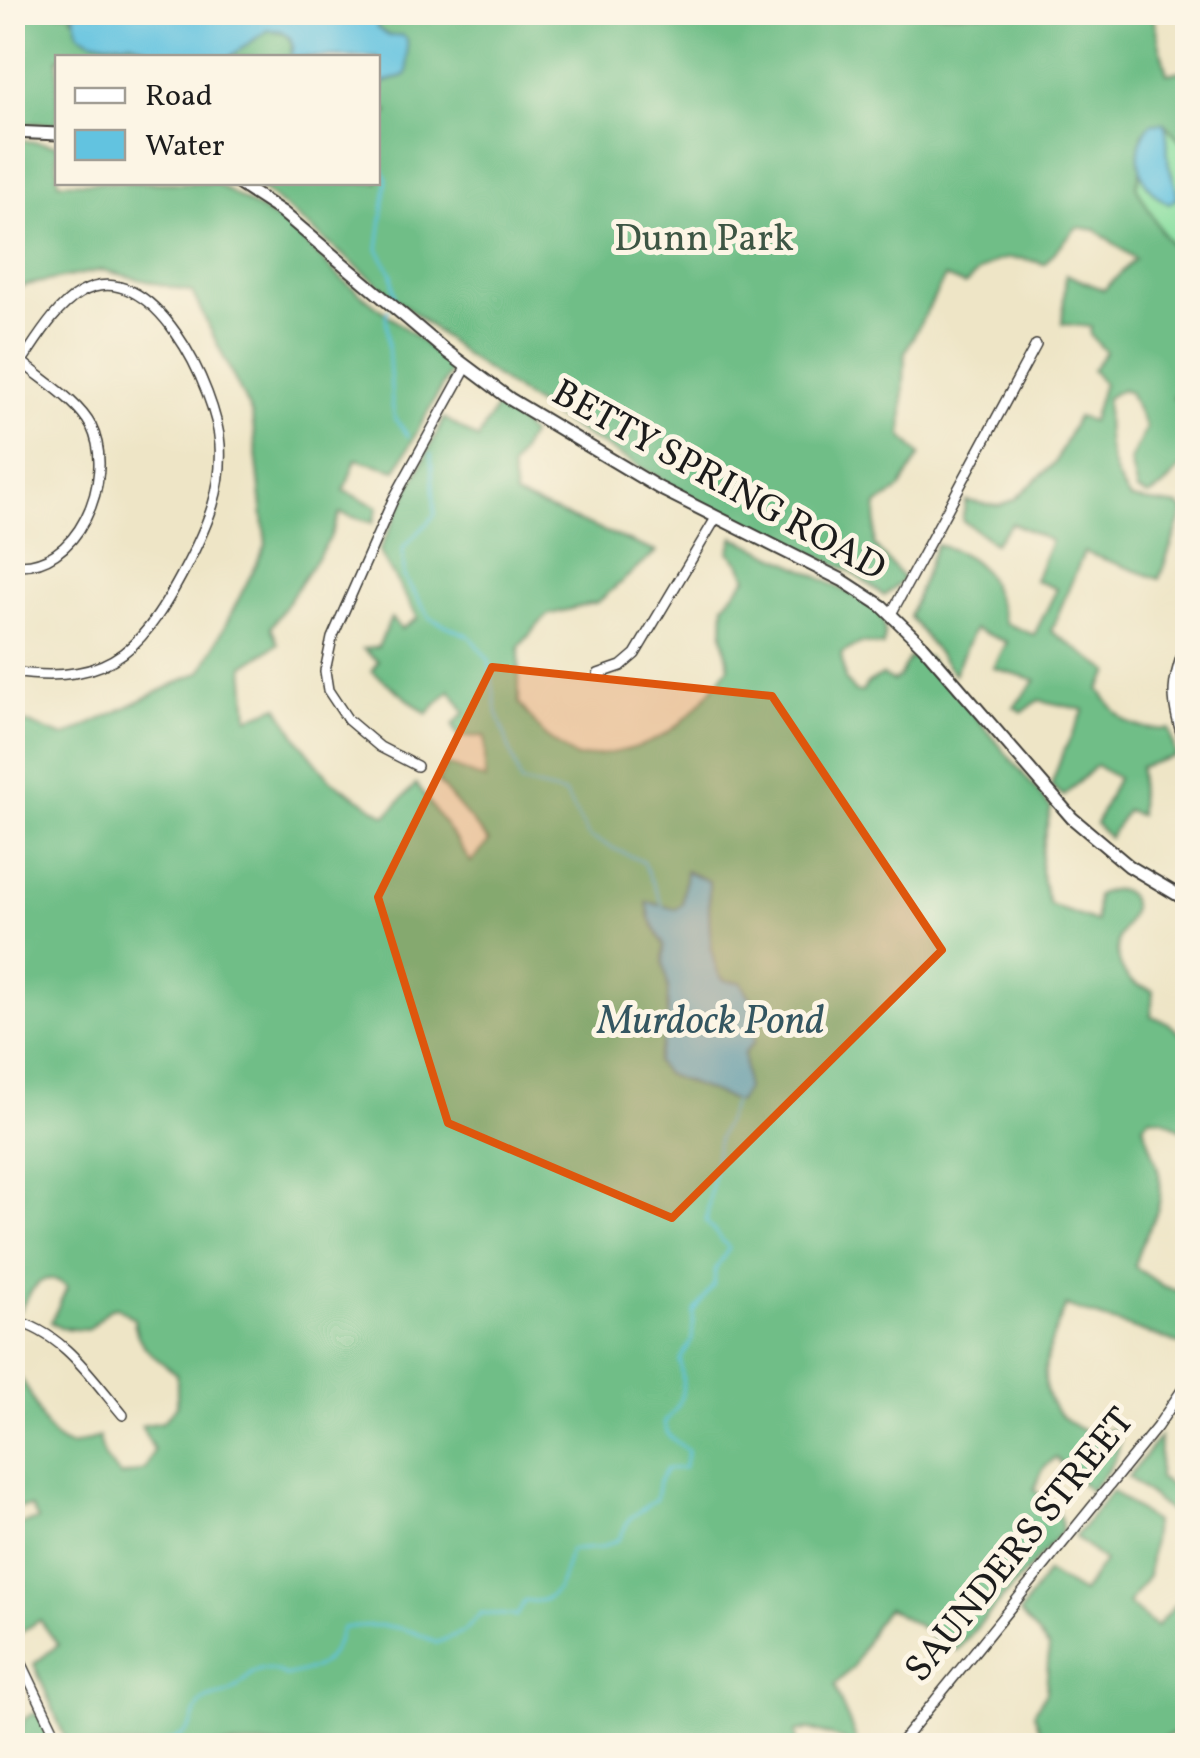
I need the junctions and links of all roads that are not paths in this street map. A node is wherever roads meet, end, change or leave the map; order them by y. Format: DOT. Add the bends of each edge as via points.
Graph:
graph roads {
  1 [pos="12,132"];
  2 [pos="55,134"];
  3 [pos="241,185"];
  4 [pos="1036,345"];
  5 [pos="22,362"];
  6 [pos="466,368"];
  7 [pos="12,375"];
  8 [pos="716,518"];
  9 [pos="12,564"];
  10 [pos="891,614"];
  11 [pos="1188,640"];
  12 [pos="12,672"];
  13 [pos="598,674"];
  14 [pos="1188,756"];
  15 [pos="417,766"];
  16 [pos="1188,901"];
  17 [pos="12,1320"];
  18 [pos="1188,1382"];
  19 [pos="123,1415"];
  20 [pos="12,1643"];
  21 [pos="61,1746"];
  22 [pos="898,1746"];
  1 -- 2 [label="street"];
  3 -- 6 [label="street, BETTY SPRING ROAD" via="282,212"];
  4 -- 10 [label="street"];
  5 -- 7 [label="street"];
  5 -- 9 [label="street" via="88,422 100,468 89,508 64,548 38,564"];
  5 -- 12 [label="street" via="78,294 106,286 135,292 194,360 216,414 221,462 208,524 147,633 94,667"];
  6 -- 8 [label="street, BETTY SPRING ROAD" via="565,434"];
  6 -- 15 [label="street" via="393,500 324,671 328,690 354,726"];
  8 -- 10 [label="street, BETTY SPRING ROAD" via="842,580"];
  8 -- 13 [label="street" via="636,654"];
  10 -- 16 [label="street, BETTY SPRING ROAD" via="1072,818 1129,866"];
  11 -- 14 [label="street" via="1172,691"];
  17 -- 19 [label="street" via="55,1338"];
  18 -- 22 [label="street, SAUNDERS STREET"];
  20 -- 21 [label="street"];
}
